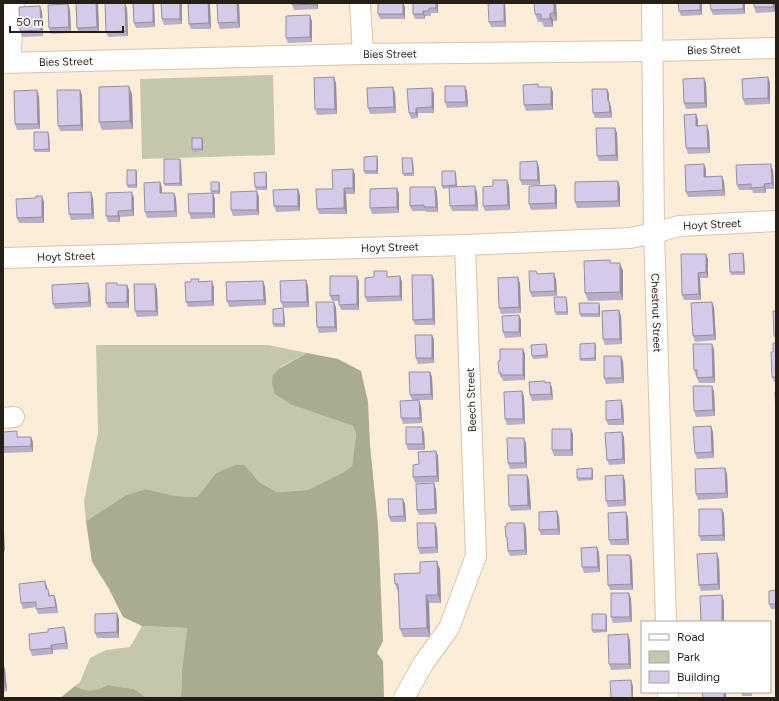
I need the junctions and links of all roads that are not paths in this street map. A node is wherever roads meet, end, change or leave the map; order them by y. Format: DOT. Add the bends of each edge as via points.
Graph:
graph roads {
  1 [pos="14,3"];
  2 [pos="360,3"];
  3 [pos="652,3"];
  4 [pos="776,48"];
  5 [pos="653,51"];
  6 [pos="363,54"];
  7 [pos="7,62"];
  8 [pos="776,222"];
  9 [pos="654,233"];
  10 [pos="465,245"];
  11 [pos="3,258"];
  12 [pos="666,621"];
  13 [pos="404,698"];
  1 -- 7 [label="street"];
  2 -- 6 [label="street"];
  3 -- 5 [label="street, Chestnut Street"];
  4 -- 5 [label="street, Bies Street"];
  5 -- 6 [label="street, Bies Street"];
  5 -- 9 [label="street, Chestnut Street"];
  6 -- 7 [label="street, Bies Street"];
  8 -- 9 [label="street, Hoyt Street" via="679,226"];
  9 -- 10 [label="street, Hoyt Street" via="630,238"];
  9 -- 12 [label="street, Chestnut Street"];
  10 -- 11 [label="street, Hoyt Street"];
  10 -- 13 [label="street, Beech Street" via="476,556 449,628 423,664"];
}
